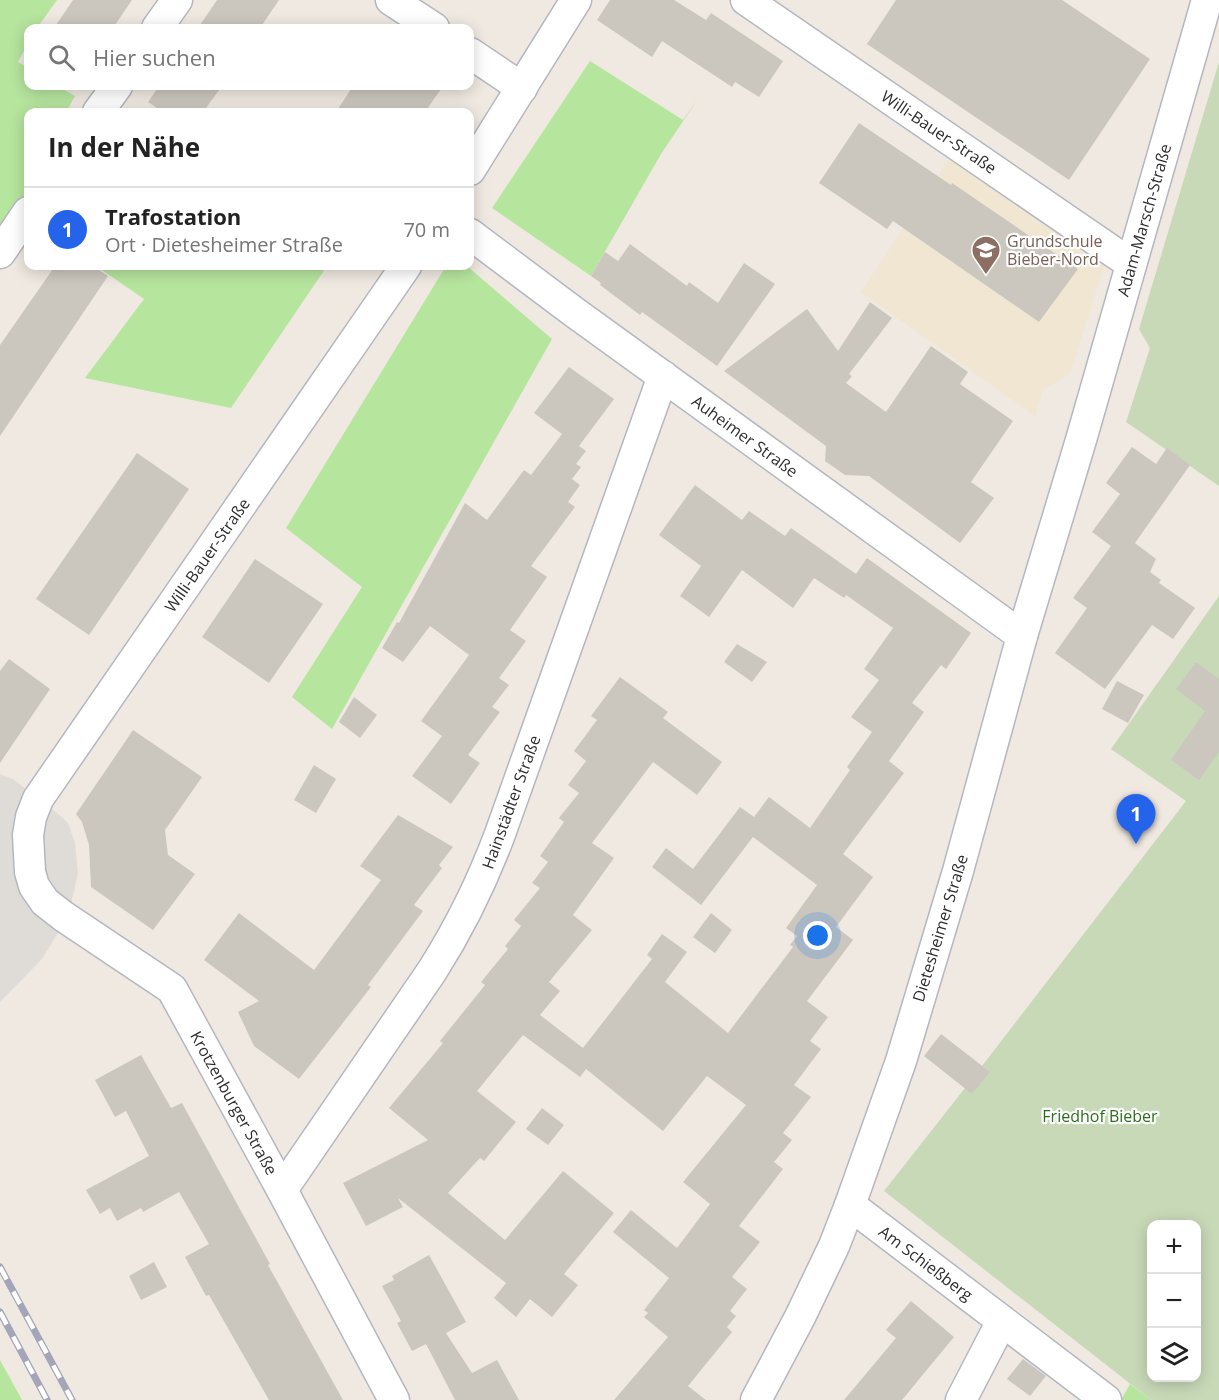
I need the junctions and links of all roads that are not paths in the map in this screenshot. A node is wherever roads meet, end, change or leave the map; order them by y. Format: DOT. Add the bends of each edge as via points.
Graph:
graph roads {
  1 [pos="177,0"];
  2 [pos="392,0"];
  3 [pos="576,0"];
  4 [pos="746,0"];
  5 [pos="1207,0"];
  6 [pos="160,24"];
  7 [pos="428,24"];
  8 [pos="474,55"];
  9 [pos="522,88"];
  10 [pos="114,90"];
  11 [pos="101,108"];
  12 [pos="474,164"];
  13 [pos="24,218"];
  14 [pos="474,237"];
  15 [pos="0,253"];
  16 [pos="1131,264"];
  17 [pos="403,270"];
  18 [pos="663,376"];
  19 [pos="1081,440"];
  20 [pos="1022,636"];
  21 [pos="28,852"];
  22 [pos="282,1190"];
  23 [pos="850,1205"];
  24 [pos="1002,1321"];
  25 [pos="394,1400"];
  26 [pos="756,1400"];
  27 [pos="961,1400"];
  28 [pos="1106,1400"];
  1 -- 6 [label="street"];
  2 -- 7 [label="street"];
  3 -- 9 [label="street"];
  4 -- 16 [label="street, Willi-Bauer-Straße"];
  5 -- 16 [label="street, Adam-Marsch-Straße"];
  8 -- 9 [label="street"];
  9 -- 12 [label="street"];
  10 -- 11 [label="street"];
  13 -- 15 [label="street"];
  14 -- 18 [label="street, Auheimer Straße"];
  16 -- 19 [label="street, Adam-Marsch-Straße"];
  17 -- 21 [label="street, Willi-Bauer-Straße" via="38,800 31,817"];
  18 -- 20 [label="street, Auheimer Straße"];
  18 -- 22 [label="street, Hainstädter Straße" via="478,888 432,971"];
  19 -- 20 [label="street, Dietesheimer Straße"];
  20 -- 23 [label="street, Dietesheimer Straße" via="958,871 900,1061"];
  21 -- 22 [label="street, Krotzenburger Straße" via="34,886 45,902 172,989"];
  22 -- 25 [label="street, Krotzenburger Straße"];
  23 -- 24 [label="street, Am Schießberg"];
  23 -- 26 [label="street, Dietesheimer Straße" via="834,1246"];
  24 -- 27 [label="street"];
  24 -- 28 [label="street, Am Schießberg"];
}
